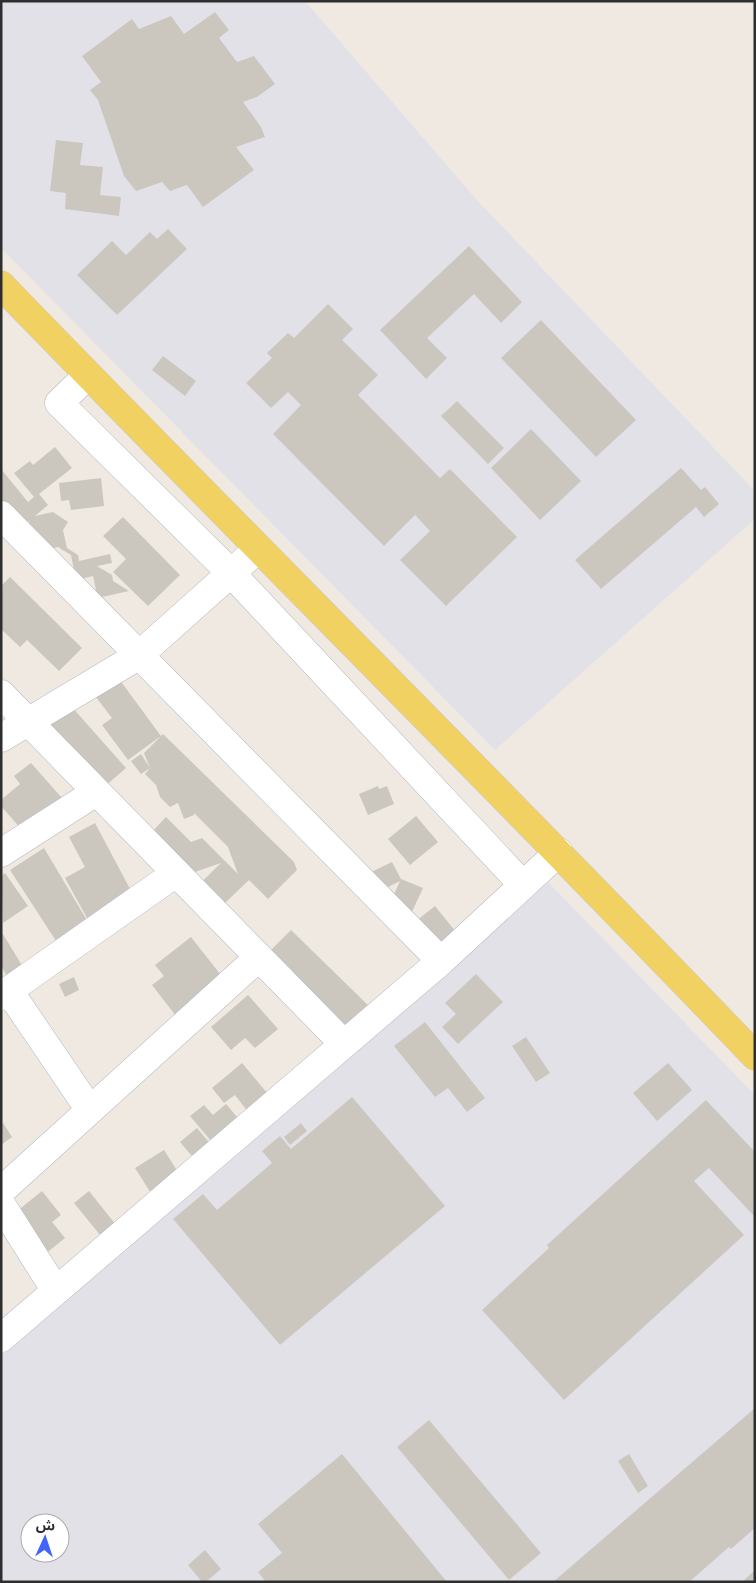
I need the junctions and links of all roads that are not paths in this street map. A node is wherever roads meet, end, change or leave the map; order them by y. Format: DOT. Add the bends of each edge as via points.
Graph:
graph roads {
  1 [pos="1,284"];
  2 [pos="88,375"];
  3 [pos="1,515"];
  4 [pos="258,549"];
  5 [pos="231,573"];
  6 [pos="138,656"];
  7 [pos="1,694"];
  8 [pos="28,722"];
  9 [pos="1,738"];
  10 [pos="96,792"];
  11 [pos="559,852"];
  12 [pos="1,853"];
  13 [pos="176,873"];
  14 [pos="523,885"];
  15 [pos="259,957"];
  16 [pos="441,961"];
  17 [pos="5,993"];
  18 [pos="344,1044"];
  19 [pos="755,1056"];
  20 [pos="90,1110"];
  21 [pos="1,1191"];
  22 [pos="1,1204"];
  23 [pos="56,1291"];
  24 [pos="1,1338"];
  1 -- 2 [label="main road"];
  2 -- 4 [label="main road"];
  2 -- 5 [label="street" via="58,403"];
  3 -- 6 [label="street"];
  4 -- 5 [label="street"];
  4 -- 11 [label="main road"];
  5 -- 6 [label="street"];
  5 -- 14 [label="street"];
  6 -- 8 [label="street"];
  6 -- 16 [label="street"];
  7 -- 8 [label="street"];
  8 -- 9 [label="street"];
  8 -- 10 [label="street"];
  10 -- 12 [label="street"];
  10 -- 13 [label="street"];
  11 -- 14 [label="street"];
  11 -- 19 [label="main road"];
  13 -- 15 [label="street"];
  13 -- 17 [label="street"];
  14 -- 16 [label="street"];
  15 -- 18 [label="street"];
  15 -- 20 [label="street"];
  16 -- 18 [label="street"];
  17 -- 20 [label="street"];
  18 -- 23 [label="street"];
  20 -- 21 [label="street"];
  22 -- 23 [label="street"];
  23 -- 24 [label="street"];
}
